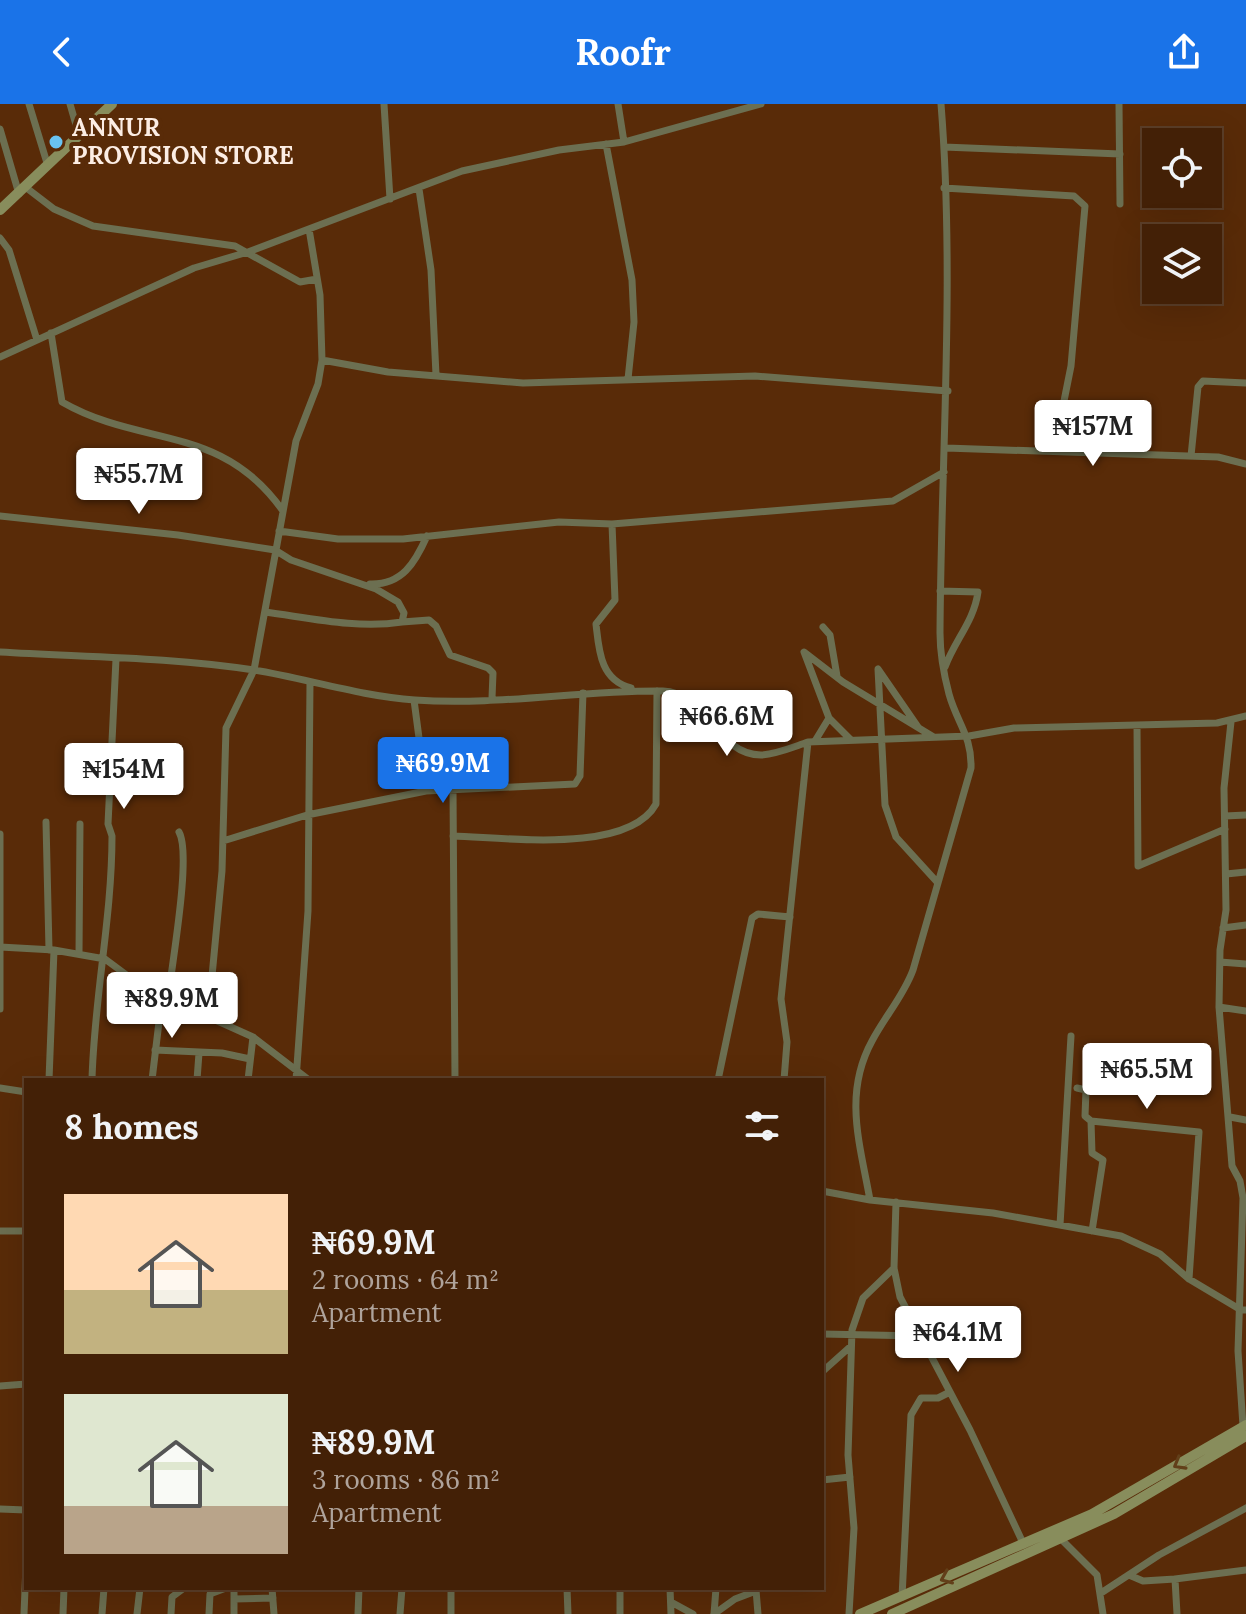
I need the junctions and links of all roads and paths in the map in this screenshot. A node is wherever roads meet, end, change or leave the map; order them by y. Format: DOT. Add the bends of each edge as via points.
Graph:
graph roads {
  1 [pos="29,104"];
  2 [pos="70,104"];
  3 [pos="112,104"];
  4 [pos="384,104"];
  5 [pos="618,104"];
  6 [pos="761,104"];
  7 [pos="941,104"];
  8 [pos="1119,104"];
  9 [pos="0,129"];
  10 [pos="79,135"];
  11 [pos="624,142"];
  12 [pos="606,144"];
  13 [pos="944,147"];
  14 [pos="1120,154"];
  15 [pos="47,163"];
  16 [pos="944,188"];
  17 [pos="419,189"];
  18 [pos="22,190"];
  19 [pos="390,199"];
  20 [pos="1120,204"];
  21 [pos="0,210"];
  22 [pos="309,229"];
  23 [pos="0,238"];
  24 [pos="248,252"];
  25 [pos="317,279"];
  26 [pos="51,333"];
  27 [pos="37,340"];
  28 [pos="0,357"];
  29 [pos="322,360"];
  30 [pos="436,375"];
  31 [pos="628,379"];
  32 [pos="1246,383"];
  33 [pos="948,391"];
  34 [pos="946,448"];
  35 [pos="1054,451"];
  36 [pos="1191,456"];
  37 [pos="1246,464"];
  38 [pos="944,472"];
  39 [pos="283,511"];
  40 [pos="0,516"];
  41 [pos="612,524"];
  42 [pos="279,531"];
  43 [pos="427,536"];
  44 [pos="275,550"];
  45 [pos="364,583"];
  46 [pos="940,591"];
  47 [pos="265,612"];
  48 [pos="402,622"];
  49 [pos="823,627"];
  50 [pos="0,652"];
  51 [pos="116,659"];
  52 [pos="944,668"];
  53 [pos="254,670"];
  54 [pos="837,676"];
  55 [pos="310,682"];
  56 [pos="657,691"];
  57 [pos="583,693"];
  58 [pos="492,698"];
  59 [pos="414,700"];
  60 [pos="882,707"];
  61 [pos="1246,716"];
  62 [pos="829,718"];
  63 [pos="1231,722"];
  64 [pos="1137,725"];
  65 [pos="918,727"];
  66 [pos="969,736"];
  67 [pos="934,738"];
  68 [pos="884,739"];
  69 [pos="851,740"];
  70 [pos="811,741"];
  71 [pos="453,789"];
  72 [pos="426,791"];
  73 [pos="307,815"];
  74 [pos="1246,815"];
  75 [pos="1225,816"];
  76 [pos="46,822"];
  77 [pos="80,824"];
  78 [pos="1225,829"];
  79 [pos="179,832"];
  80 [pos="0,834"];
  81 [pos="453,836"];
  82 [pos="223,841"];
  83 [pos="1246,872"];
  84 [pos="1226,874"];
  85 [pos="937,882"];
  86 [pos="790,917"];
  87 [pos="1246,925"];
  88 [pos="1223,928"];
  89 [pos="1,948"];
  90 [pos="52,950"];
  91 [pos="79,954"];
  92 [pos="105,959"];
  93 [pos="1220,962"];
  94 [pos="1246,964"];
  95 [pos="165,998"];
  96 [pos="1219,1007"];
  97 [pos="0,1009"];
  98 [pos="1246,1011"];
  99 [pos="208,1018"];
  100 [pos="1071,1036"];
  101 [pos="253,1037"];
  102 [pos="155,1050"];
  103 [pos="199,1053"];
  104 [pos="250,1059"];
  105 [pos="297,1069"];
  106 [pos="49,1078"];
  107 [pos="92,1078"];
  108 [pos="152,1078"];
  109 [pos="197,1078"];
  110 [pos="248,1078"];
  111 [pos="296,1078"];
  112 [pos="307,1078"];
  113 [pos="455,1078"];
  114 [pos="718,1078"];
  115 [pos="784,1078"];
  116 [pos="0,1088"];
  117 [pos="1077,1088"];
  118 [pos="24,1092"];
  119 [pos="1230,1117"];
  120 [pos="1246,1120"];
  121 [pos="1091,1121"];
  122 [pos="1243,1181"];
  123 [pos="824,1191"];
  124 [pos="870,1200"];
  125 [pos="896,1202"];
  126 [pos="1060,1225"];
  127 [pos="0,1231"];
  128 [pos="24,1231"];
  129 [pos="1092,1231"];
  130 [pos="894,1268"];
  131 [pos="1189,1279"];
  132 [pos="1243,1310"];
  133 [pos="824,1334"];
  134 [pos="852,1335"];
  135 [pos="920,1336"];
  136 [pos="851,1346"];
  137 [pos="1242,1352"];
  138 [pos="824,1370"];
  139 [pos="24,1384"];
  140 [pos="0,1386"];
  141 [pos="950,1392"];
  142 [pos="1245,1429"];
  143 [pos="850,1477"];
  144 [pos="824,1480"];
  145 [pos="1246,1508"];
  146 [pos="0,1509"];
  147 [pos="24,1510"];
  148 [pos="1061,1539"];
  149 [pos="1024,1545"];
  150 [pos="1246,1570"];
  151 [pos="1129,1575"];
  152 [pos="1175,1579"];
  153 [pos="25,1590"];
  154 [pos="64,1590"];
  155 [pos="104,1590"];
  156 [pos="140,1590"];
  157 [pos="182,1590"];
  158 [pos="221,1590"];
  159 [pos="234,1590"];
  160 [pos="272,1590"];
  161 [pos="359,1590"];
  162 [pos="402,1590"];
  163 [pos="451,1590"];
  164 [pos="567,1590"];
  165 [pos="620,1590"];
  166 [pos="670,1590"];
  167 [pos="716,1590"];
  168 [pos="756,1590"];
  169 [pos="1101,1593"];
  170 [pos="902,1597"];
  171 [pos="273,1598"];
  172 [pos="234,1599"];
  173 [pos="671,1602"];
  174 [pos="24,1614"];
  175 [pos="63,1614"];
  176 [pos="102,1614"];
  177 [pos="137,1614"];
  178 [pos="171,1614"];
  179 [pos="209,1614"];
  180 [pos="234,1614"];
  181 [pos="274,1614"];
  182 [pos="358,1614"];
  183 [pos="400,1614"];
  184 [pos="451,1614"];
  185 [pos="568,1614"];
  186 [pos="620,1614"];
  187 [pos="671,1614"];
  188 [pos="693,1614"];
  189 [pos="714,1614"];
  190 [pos="758,1614"];
  191 [pos="849,1614"];
  192 [pos="860,1614"];
  193 [pos="892,1614"];
  194 [pos="1103,1614"];
  195 [pos="1177,1614"];
  1 -- 15 [label="street"];
  2 -- 10 [label="street"];
  3 -- 10 [label="main road"];
  4 -- 19 [label="street"];
  5 -- 11 [label="street"];
  6 -- 11 [label="street"];
  7 -- 13 [label="street"];
  8 -- 14 [label="street"];
  9 -- 18 [label="street"];
  10 -- 15 [label="main road"];
  11 -- 12 [label="street"];
  12 -- 17 [label="street" via="462,171"];
  12 -- 31 [label="street" via="632,280"];
  13 -- 14 [label="street"];
  13 -- 16 [label="street"];
  14 -- 20 [label="street"];
  15 -- 18 [label="main road"];
  16 -- 33 [label="street"];
  16 -- 35 [label="street" via="1074,196 1085,206 1071,366"];
  17 -- 19 [label="street"];
  17 -- 30 [label="street" via="431,270"];
  18 -- 21 [label="main road"];
  18 -- 24 [label="street" via="93,226"];
  19 -- 22 [label="street"];
  22 -- 24 [label="street"];
  22 -- 25 [label="street"];
  23 -- 27 [label="street" via="9,250"];
  24 -- 25 [label="street" via="300,282"];
  24 -- 26 [label="street" via="194,268"];
  25 -- 29 [label="street"];
  26 -- 27 [label="street"];
  26 -- 39 [label="street" via="62,402 106,423 218,453 258,481"];
  27 -- 28 [label="street"];
  29 -- 30 [label="street"];
  29 -- 39 [label="street" via="296,441"];
  30 -- 31 [label="street" via="523,383"];
  31 -- 33 [label="street" via="755,376"];
  32 -- 36 [label="street" via="1203,381 1198,387"];
  33 -- 34 [label="street"];
  34 -- 35 [label="street"];
  34 -- 38 [label="street"];
  35 -- 36 [label="street"];
  36 -- 37 [label="street"];
  38 -- 41 [label="street" via="893,501"];
  38 -- 46 [label="street"];
  39 -- 42 [label="street"];
  40 -- 44 [label="street"];
  41 -- 43 [label="street" via="559,522"];
  41 -- 56 [label="street" via="615,600 596,624 600,660 626,688"];
  42 -- 43 [label="street" via="338,539"];
  42 -- 44 [label="street"];
  43 -- 45 [label="street" via="405,573 388,584"];
  44 -- 45 [label="street"];
  44 -- 47 [label="street"];
  45 -- 48 [label="street" via="398,602"];
  46 -- 52 [label="street"];
  46 -- 52 [label="street" via="978,592 975,614 955,640"];
  47 -- 48 [label="street" via="334,622"];
  47 -- 53 [label="street"];
  48 -- 58 [label="street" via="429,620 450,655 488,668 493,673"];
  49 -- 54 [label="street" via="830,635"];
  50 -- 51 [label="street"];
  51 -- 53 [label="street"];
  51 -- 92 [label="street"];
  52 -- 66 [label="street" via="949,694"];
  53 -- 55 [label="street"];
  53 -- 82 [label="street" via="226,728"];
  54 -- 60 [label="street"];
  54 -- 62 [label="street" via="804,652"];
  55 -- 59 [label="street"];
  55 -- 73 [label="street"];
  56 -- 57 [label="street"];
  56 -- 70 [label="street" via="692,702 717,730 748,752 781,752"];
  56 -- 81 [label="street" via="656,804 651,814 610,834 555,840"];
  57 -- 58 [label="street"];
  57 -- 71 [label="street" via="580,776 575,784"];
  58 -- 59 [label="street"];
  59 -- 72 [label="street"];
  60 -- 65 [label="street"];
  60 -- 65 [label="street" via="878,669"];
  60 -- 68 [label="street"];
  61 -- 63 [label="street"];
  62 -- 69 [label="street"];
  62 -- 70 [label="street"];
  63 -- 64 [label="street"];
  63 -- 75 [label="street"];
  64 -- 66 [label="street" via="1014,728"];
  64 -- 78 [label="street" via="1138,866"];
  65 -- 67 [label="street"];
  66 -- 67 [label="street"];
  66 -- 85 [label="street" via="969,778"];
  67 -- 68 [label="street"];
  68 -- 69 [label="street"];
  68 -- 85 [label="street" via="885,805 896,837"];
  69 -- 70 [label="street"];
  70 -- 86 [label="street"];
  71 -- 72 [label="street"];
  71 -- 81 [label="street"];
  72 -- 73 [label="street"];
  73 -- 82 [label="street"];
  73 -- 105 [label="street" via="308,911"];
  74 -- 75 [label="street"];
  75 -- 78 [label="street"];
  76 -- 90 [label="street"];
  77 -- 91 [label="street"];
  78 -- 84 [label="street"];
  79 -- 95 [label="street" via="182,875"];
  80 -- 89 [label="street"];
  81 -- 113 [label="street"];
  82 -- 99 [label="street"];
  83 -- 84 [label="street"];
  84 -- 88 [label="street"];
  85 -- 124 [label="street" via="905,991 872,1040 857,1079 854,1117"];
  86 -- 114 [label="street" via="752,918"];
  86 -- 115 [label="street" via="781,999 787,1042"];
  87 -- 88 [label="street"];
  88 -- 93 [label="street"];
  89 -- 90 [label="street"];
  89 -- 97 [label="street"];
  90 -- 91 [label="street"];
  90 -- 106 [label="street"];
  91 -- 92 [label="street"];
  92 -- 95 [label="street"];
  92 -- 107 [label="street"];
  93 -- 94 [label="street"];
  93 -- 96 [label="street"];
  95 -- 99 [label="street"];
  95 -- 102 [label="street"];
  96 -- 98 [label="street"];
  96 -- 119 [label="street"];
  99 -- 101 [label="street"];
  100 -- 126 [label="street"];
  101 -- 104 [label="street"];
  101 -- 105 [label="street"];
  102 -- 103 [label="street"];
  102 -- 108 [label="street"];
  103 -- 104 [label="street"];
  103 -- 109 [label="street"];
  104 -- 110 [label="street"];
  105 -- 111 [label="street"];
  105 -- 112 [label="street"];
  116 -- 118 [label="street"];
  117 -- 121 [label="street" via="1086,1090 1085,1116"];
  119 -- 120 [label="street"];
  119 -- 122 [label="street" via="1232,1166"];
  121 -- 129 [label="street" via="1092,1153 1103,1160"];
  121 -- 131 [label="street" via="1199,1132"];
  122 -- 132 [label="street"];
  123 -- 124 [label="street"];
  124 -- 125 [label="street"];
  125 -- 126 [label="street"];
  125 -- 130 [label="street"];
  126 -- 129 [label="street"];
  127 -- 128 [label="street"];
  129 -- 131 [label="street" via="1140,1244"];
  130 -- 134 [label="street" via="863,1298"];
  130 -- 135 [label="street" via="900,1297"];
  131 -- 132 [label="street"];
  132 -- 137 [label="street"];
  133 -- 134 [label="street"];
  134 -- 135 [label="street"];
  134 -- 136 [label="street"];
  135 -- 141 [label="street"];
  136 -- 138 [label="street"];
  136 -- 143 [label="street"];
  137 -- 142 [label="street"];
  139 -- 140 [label="street"];
  141 -- 149 [label="street"];
  141 -- 170 [label="street" via="921,1398 911,1415"];
  142 -- 148 [label="main road" via="1169,1484"];
  142 -- 149 [label="main road, one-way" via="1092,1514"];
  143 -- 144 [label="street"];
  143 -- 191 [label="street" via="854,1528"];
  145 -- 151 [label="street"];
  146 -- 147 [label="street"];
  148 -- 169 [label="street" via="1097,1575"];
  148 -- 193 [label="main road"];
  149 -- 170 [label="main road, one-way"];
  150 -- 152 [label="street"];
  151 -- 152 [label="street" via="1143,1581"];
  151 -- 169 [label="street"];
  152 -- 195 [label="street"];
  153 -- 174 [label="street"];
  154 -- 175 [label="street"];
  155 -- 176 [label="street"];
  156 -- 177 [label="street"];
  157 -- 178 [label="street" via="170,1601"];
  158 -- 179 [label="street" via="210,1594"];
  159 -- 172 [label="street"];
  160 -- 171 [label="street"];
  161 -- 182 [label="street"];
  162 -- 183 [label="street"];
  163 -- 184 [label="street"];
  164 -- 185 [label="street"];
  165 -- 186 [label="street"];
  166 -- 173 [label="street"];
  167 -- 189 [label="street"];
  168 -- 189 [label="street"];
  168 -- 190 [label="street"];
  169 -- 194 [label="street"];
  170 -- 192 [label="main road"];
  171 -- 172 [label="street"];
  171 -- 181 [label="street"];
  172 -- 180 [label="street"];
  173 -- 187 [label="street"];
  173 -- 188 [label="street"];
}
